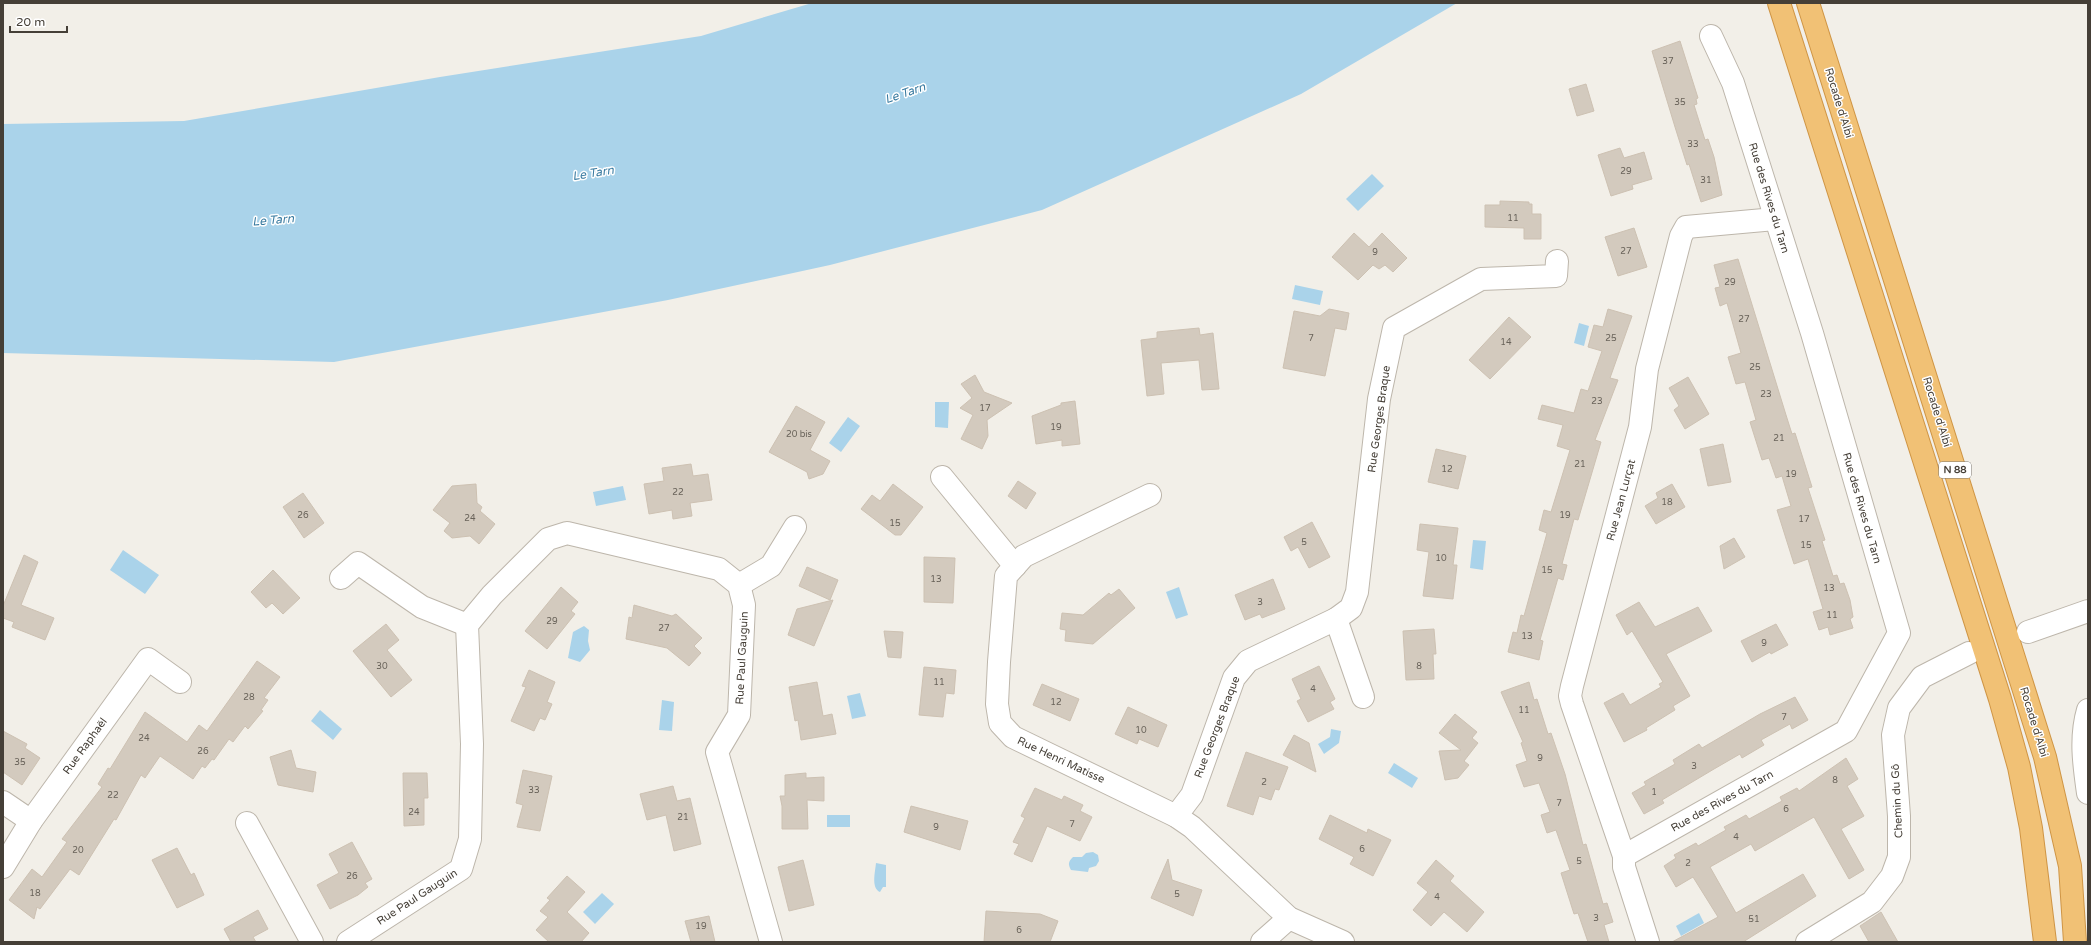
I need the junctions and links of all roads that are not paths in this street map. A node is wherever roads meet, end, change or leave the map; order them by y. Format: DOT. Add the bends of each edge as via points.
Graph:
graph roads {
  1 [pos="1779,3"];
  2 [pos="1808,3"];
  3 [pos="1710,36"];
  4 [pos="1775,219"];
  5 [pos="1556,261"];
  6 [pos="942,477"];
  7 [pos="1150,495"];
  8 [pos="795,527"];
  9 [pos="1015,566"];
  10 [pos="341,578"];
  11 [pos="739,585"];
  12 [pos="2088,611"];
  13 [pos="1336,619"];
  14 [pos="467,625"];
  15 [pos="2028,632"];
  16 [pos="1968,653"];
  17 [pos="180,682"];
  18 [pos="1363,697"];
  19 [pos="2088,710"];
  20 [pos="2088,793"];
  21 [pos="3,802"];
  22 [pos="1176,816"];
  23 [pos="31,821"];
  24 [pos="247,823"];
  25 [pos="1624,856"];
  26 [pos="3,867"];
  27 [pos="1289,918"];
  28 [pos="312,942"];
  29 [pos="348,942"];
  30 [pos="771,942"];
  31 [pos="1262,942"];
  32 [pos="1343,942"];
  33 [pos="1648,942"];
  34 [pos="1664,942"];
  35 [pos="1807,942"];
  36 [pos="2045,942"];
  37 [pos="2075,942"];
  1 -- 36 [label="highway, N 88" via="2000,699 2019,767 2031,828"];
  2 -- 37 [label="highway, Rocade d'Albi / N 88" via="2045,757 2070,866"];
  3 -- 4 [label="street, Rue des Rives du Tarn" via="1733,82"];
  4 -- 25 [label="street, Rue Jean Lurçat" via="1686,226 1681,236 1647,369 1640,427 1570,696"];
  4 -- 25 [label="street, Rue des Rives du Tarn" via="1812,333 1899,633 1846,731"];
  5 -- 13 [label="street, Rue Georges Braque" via="1556,276 1481,279 1394,328 1379,399 1357,592 1351,608"];
  6 -- 9 [label="street"];
  7 -- 9 [label="street, Rue Henri Matisse" via="1024,556"];
  8 -- 11 [label="street" via="771,566"];
  9 -- 22 [label="street, Rue Henri Matisse" via="1006,576 998,662 997,704 1000,722 1013,737"];
  10 -- 14 [label="street" via="358,563 422,607"];
  11 -- 14 [label="street" via="719,569 567,533 548,539 492,595"];
  11 -- 30 [label="street, Rue Paul Gauguin" via="744,605 739,715 717,752"];
  12 -- 15 [label="street"];
  13 -- 18 [label="street"];
  13 -- 22 [label="street, Rue Georges Braque" via="1248,661 1240,669 1234,678 1192,794"];
  14 -- 29 [label="street, Rue Paul Gauguin" via="472,744 470,839 460,869"];
  16 -- 35 [label="street, Chemin du Gô" via="1922,677 1899,708 1893,736 1899,816 1899,857 1892,876 1872,902"];
  17 -- 23 [label="street, Rue Raphaël" via="148,660"];
  19 -- 20 [label="street" via="2083,737"];
  21 -- 23 [label="street"];
  22 -- 27 [label="street, Rue Henri Matisse" via="1192,827"];
  23 -- 26 [label="street, Rue Raphaël"];
  24 -- 28 [label="street"];
  25 -- 33 [label="street, Rue Jean Lurçat" via="1624,867"];
  25 -- 34 [label="street, Rue Jean Lurçat" via="1637,865"];
  27 -- 31 [label="street"];
  27 -- 32 [label="street, Rue Henri Matisse"];
}
